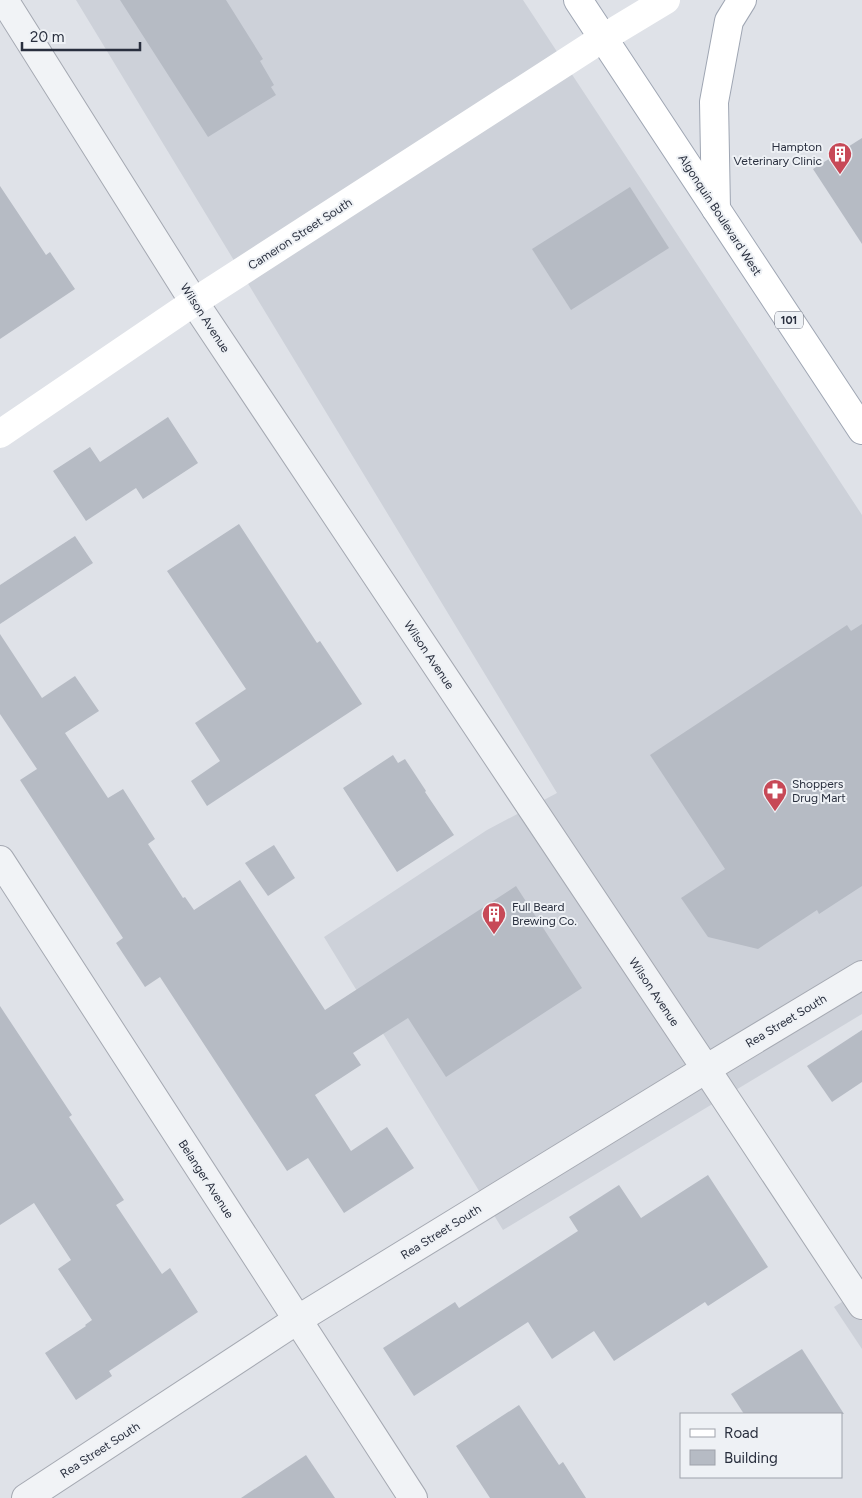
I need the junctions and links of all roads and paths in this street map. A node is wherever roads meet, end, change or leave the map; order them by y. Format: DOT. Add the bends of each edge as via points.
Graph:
graph roads {
  1 [pos="4,0"];
  2 [pos="578,0"];
  3 [pos="666,0"];
  4 [pos="742,0"];
  5 [pos="604,38"];
  6 [pos="716,209"];
  7 [pos="194,302"];
  8 [pos="862,430"];
  9 [pos="0,434"];
  10 [pos="0,860"];
  11 [pos="862,975"];
  12 [pos="706,1069"];
  13 [pos="862,1305"];
  14 [pos="297,1320"];
  15 [pos="26,1498"];
  16 [pos="413,1498"];
  1 -- 7 [label="street, Wilson Avenue"];
  2 -- 5 [label="main road, Algonquin Boulevard West / 101"];
  3 -- 5 [label="main road, Cameron Street South"];
  4 -- 6 [label="main road" via="729,21 714,102"];
  5 -- 6 [label="main road, Algonquin Boulevard West / 101"];
  5 -- 7 [label="main road, Cameron Street South"];
  6 -- 8 [label="main road, Algonquin Boulevard West / 101"];
  7 -- 9 [label="main road, Cameron Street South"];
  7 -- 12 [label="street, Wilson Avenue"];
  10 -- 14 [label="street, Belanger Avenue"];
  11 -- 12 [label="street, Rea Street South"];
  12 -- 13 [label="street, Wilson Avenue"];
  12 -- 14 [label="street, Rea Street South"];
  14 -- 15 [label="street, Rea Street South"];
  14 -- 16 [label="street, Belanger Avenue"];
}
